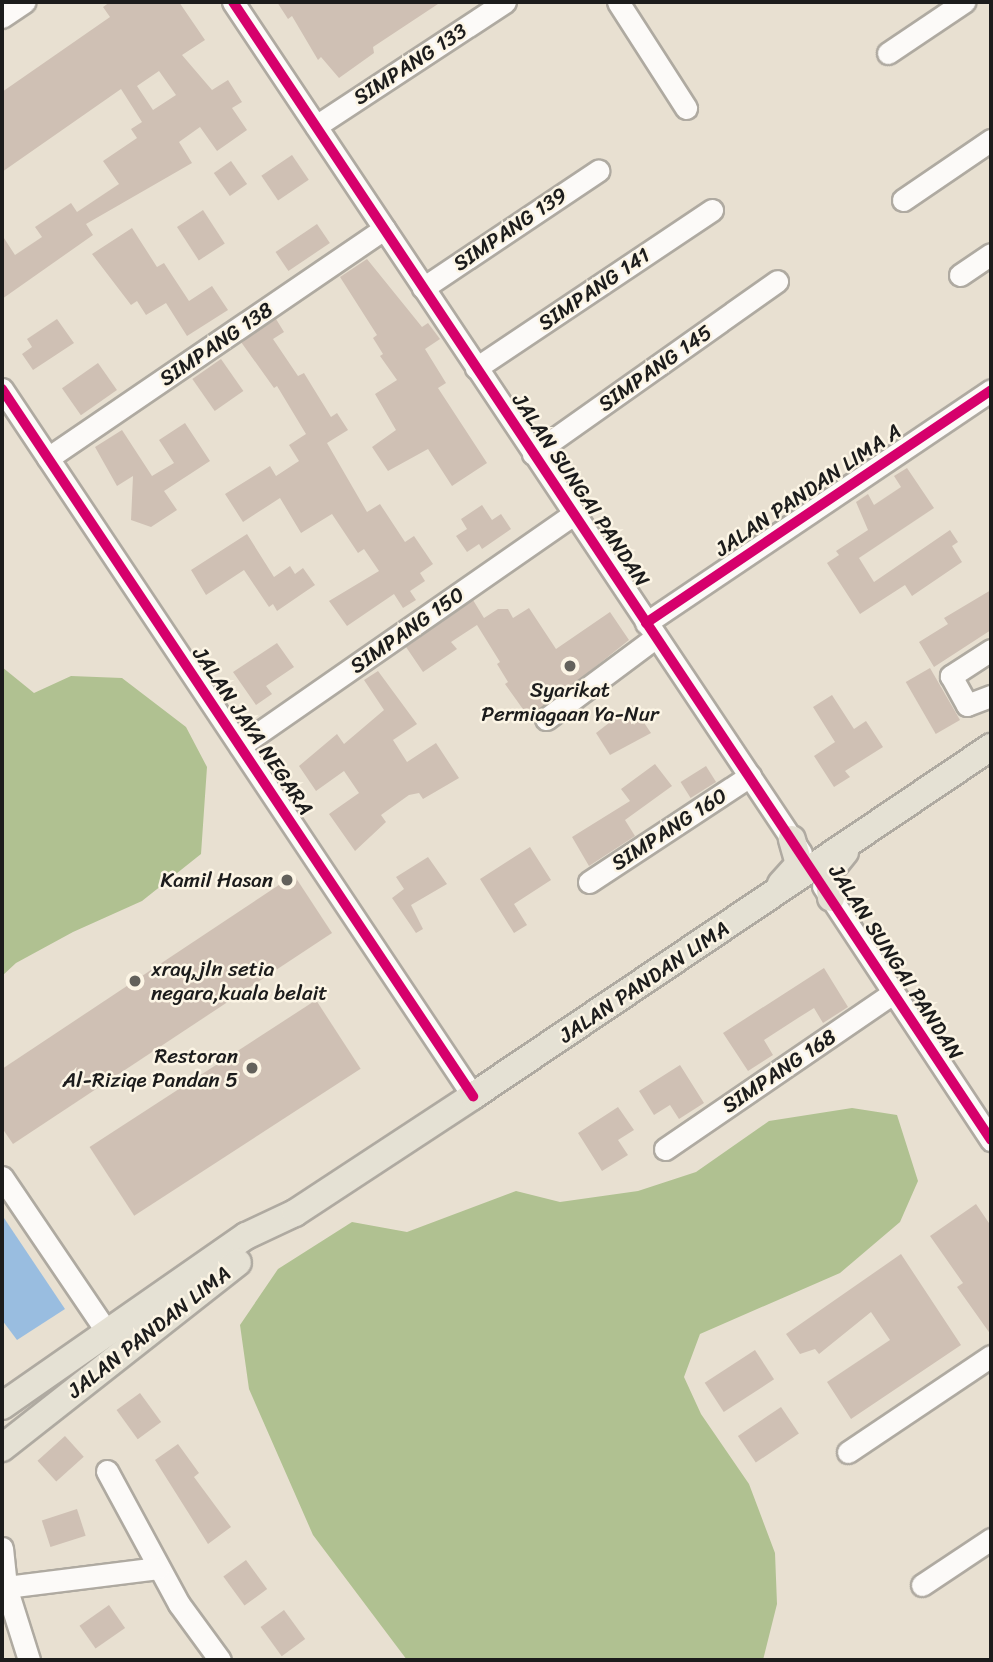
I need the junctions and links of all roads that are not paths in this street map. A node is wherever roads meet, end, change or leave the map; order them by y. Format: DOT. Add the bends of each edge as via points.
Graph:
graph roads {
  1 [pos="24,2"];
  2 [pos="233,2"];
  3 [pos="505,2"];
  4 [pos="618,2"];
  5 [pos="964,2"];
  6 [pos="2,17"];
  7 [pos="888,53"];
  8 [pos="686,107"];
  9 [pos="316,126"];
  10 [pos="991,140"];
  11 [pos="598,170"];
  12 [pos="903,200"];
  13 [pos="712,210"];
  14 [pos="384,229"];
  15 [pos="991,254"];
  16 [pos="960,275"];
  17 [pos="777,281"];
  18 [pos="423,288"];
  19 [pos="476,368"];
  20 [pos="2,388"];
  21 [pos="991,390"];
  22 [pos="533,454"];
  23 [pos="48,458"];
  24 [pos="574,514"];
  25 [pos="651,630"];
  26 [pos="991,650"];
  27 [pos="991,696"];
  28 [pos="546,719"];
  29 [pos="240,746"];
  30 [pos="991,747"];
  31 [pos="750,776"];
  32 [pos="792,839"];
  33 [pos="853,842"];
  34 [pos="812,869"];
  35 [pos="589,882"];
  36 [pos="831,898"];
  37 [pos="748,912"];
  38 [pos="894,993"];
  39 [pos="472,1096"];
  40 [pos="991,1140"];
  41 [pos="665,1149"];
  42 [pos="2,1177"];
  43 [pos="295,1213"];
  44 [pos="107,1332"];
  45 [pos="991,1356"];
  46 [pos="2,1406"];
  47 [pos="2,1448"];
  48 [pos="848,1452"];
  49 [pos="107,1471"];
  50 [pos="991,1539"];
  51 [pos="2,1548"];
  52 [pos="158,1569"];
  53 [pos="922,1585"];
  54 [pos="6,1587"];
  55 [pos="29,1660"];
  56 [pos="219,1660"];
  1 -- 6 [label="street"];
  2 -- 9 [label="street, JALAN SUNGAI PANDAN"];
  3 -- 9 [label="street, SIMPANG 133"];
  4 -- 8 [label="street"];
  5 -- 7 [label="street"];
  9 -- 14 [label="street, JALAN SUNGAI PANDAN"];
  10 -- 12 [label="street"];
  11 -- 18 [label="street, SIMPANG 139"];
  13 -- 19 [label="street, SIMPANG 141"];
  14 -- 18 [label="street, JALAN SUNGAI PANDAN"];
  14 -- 23 [label="street, SIMPANG 138"];
  15 -- 16 [label="street"];
  17 -- 22 [label="street, SIMPANG 145"];
  18 -- 19 [label="street, JALAN SUNGAI PANDAN"];
  19 -- 22 [label="street, JALAN SUNGAI PANDAN"];
  20 -- 23 [label="street, JALAN JAYA NEGARA"];
  21 -- 25 [label="street, JALAN PANDAN LIMA A"];
  22 -- 24 [label="street, JALAN SUNGAI PANDAN"];
  23 -- 29 [label="street, JALAN JAYA NEGARA"];
  24 -- 25 [label="street, JALAN SUNGAI PANDAN"];
  24 -- 29 [label="street, SIMPANG 150"];
  25 -- 28 [label="street, JALAN PANDAN LIMA A"];
  25 -- 31 [label="street, JALAN SUNGAI PANDAN"];
  26 -- 27 [label="street" via="951,676 967,705"];
  29 -- 39 [label="street, JALAN JAYA NEGARA"];
  30 -- 33 [label="main road, JALAN PANDAN LIMA"];
  31 -- 32 [label="street, JALAN SUNGAI PANDAN"];
  31 -- 35 [label="street, SIMPANG 160"];
  32 -- 34 [label="street, JALAN SUNGAI PANDAN"];
  32 -- 37 [label="main road" via="796,870"];
  33 -- 34 [label="main road, JALAN PANDAN LIMA"];
  33 -- 36 [label="main road" via="828,873"];
  34 -- 36 [label="street, JALAN SUNGAI PANDAN"];
  34 -- 37 [label="main road, JALAN PANDAN LIMA"];
  36 -- 38 [label="street, JALAN SUNGAI PANDAN"];
  37 -- 39 [label="main road, JALAN PANDAN LIMA"];
  38 -- 40 [label="street, JALAN SUNGAI PANDAN"];
  38 -- 41 [label="street, SIMPANG 168"];
  39 -- 43 [label="main road, JALAN PANDAN LIMA"];
  42 -- 44 [label="street"];
  43 -- 44 [label="main road, JALAN PANDAN LIMA" via="246,1236"];
  43 -- 47 [label="main road, JALAN PANDAN LIMA" via="255,1250"];
  44 -- 46 [label="main road, JALAN PANDAN LIMA"];
  45 -- 48 [label="street"];
  49 -- 52 [label="street" via="142,1528"];
  50 -- 53 [label="street"];
  51 -- 54 [label="street"];
  52 -- 54 [label="street"];
  52 -- 56 [label="street"];
  54 -- 55 [label="street"];
}
